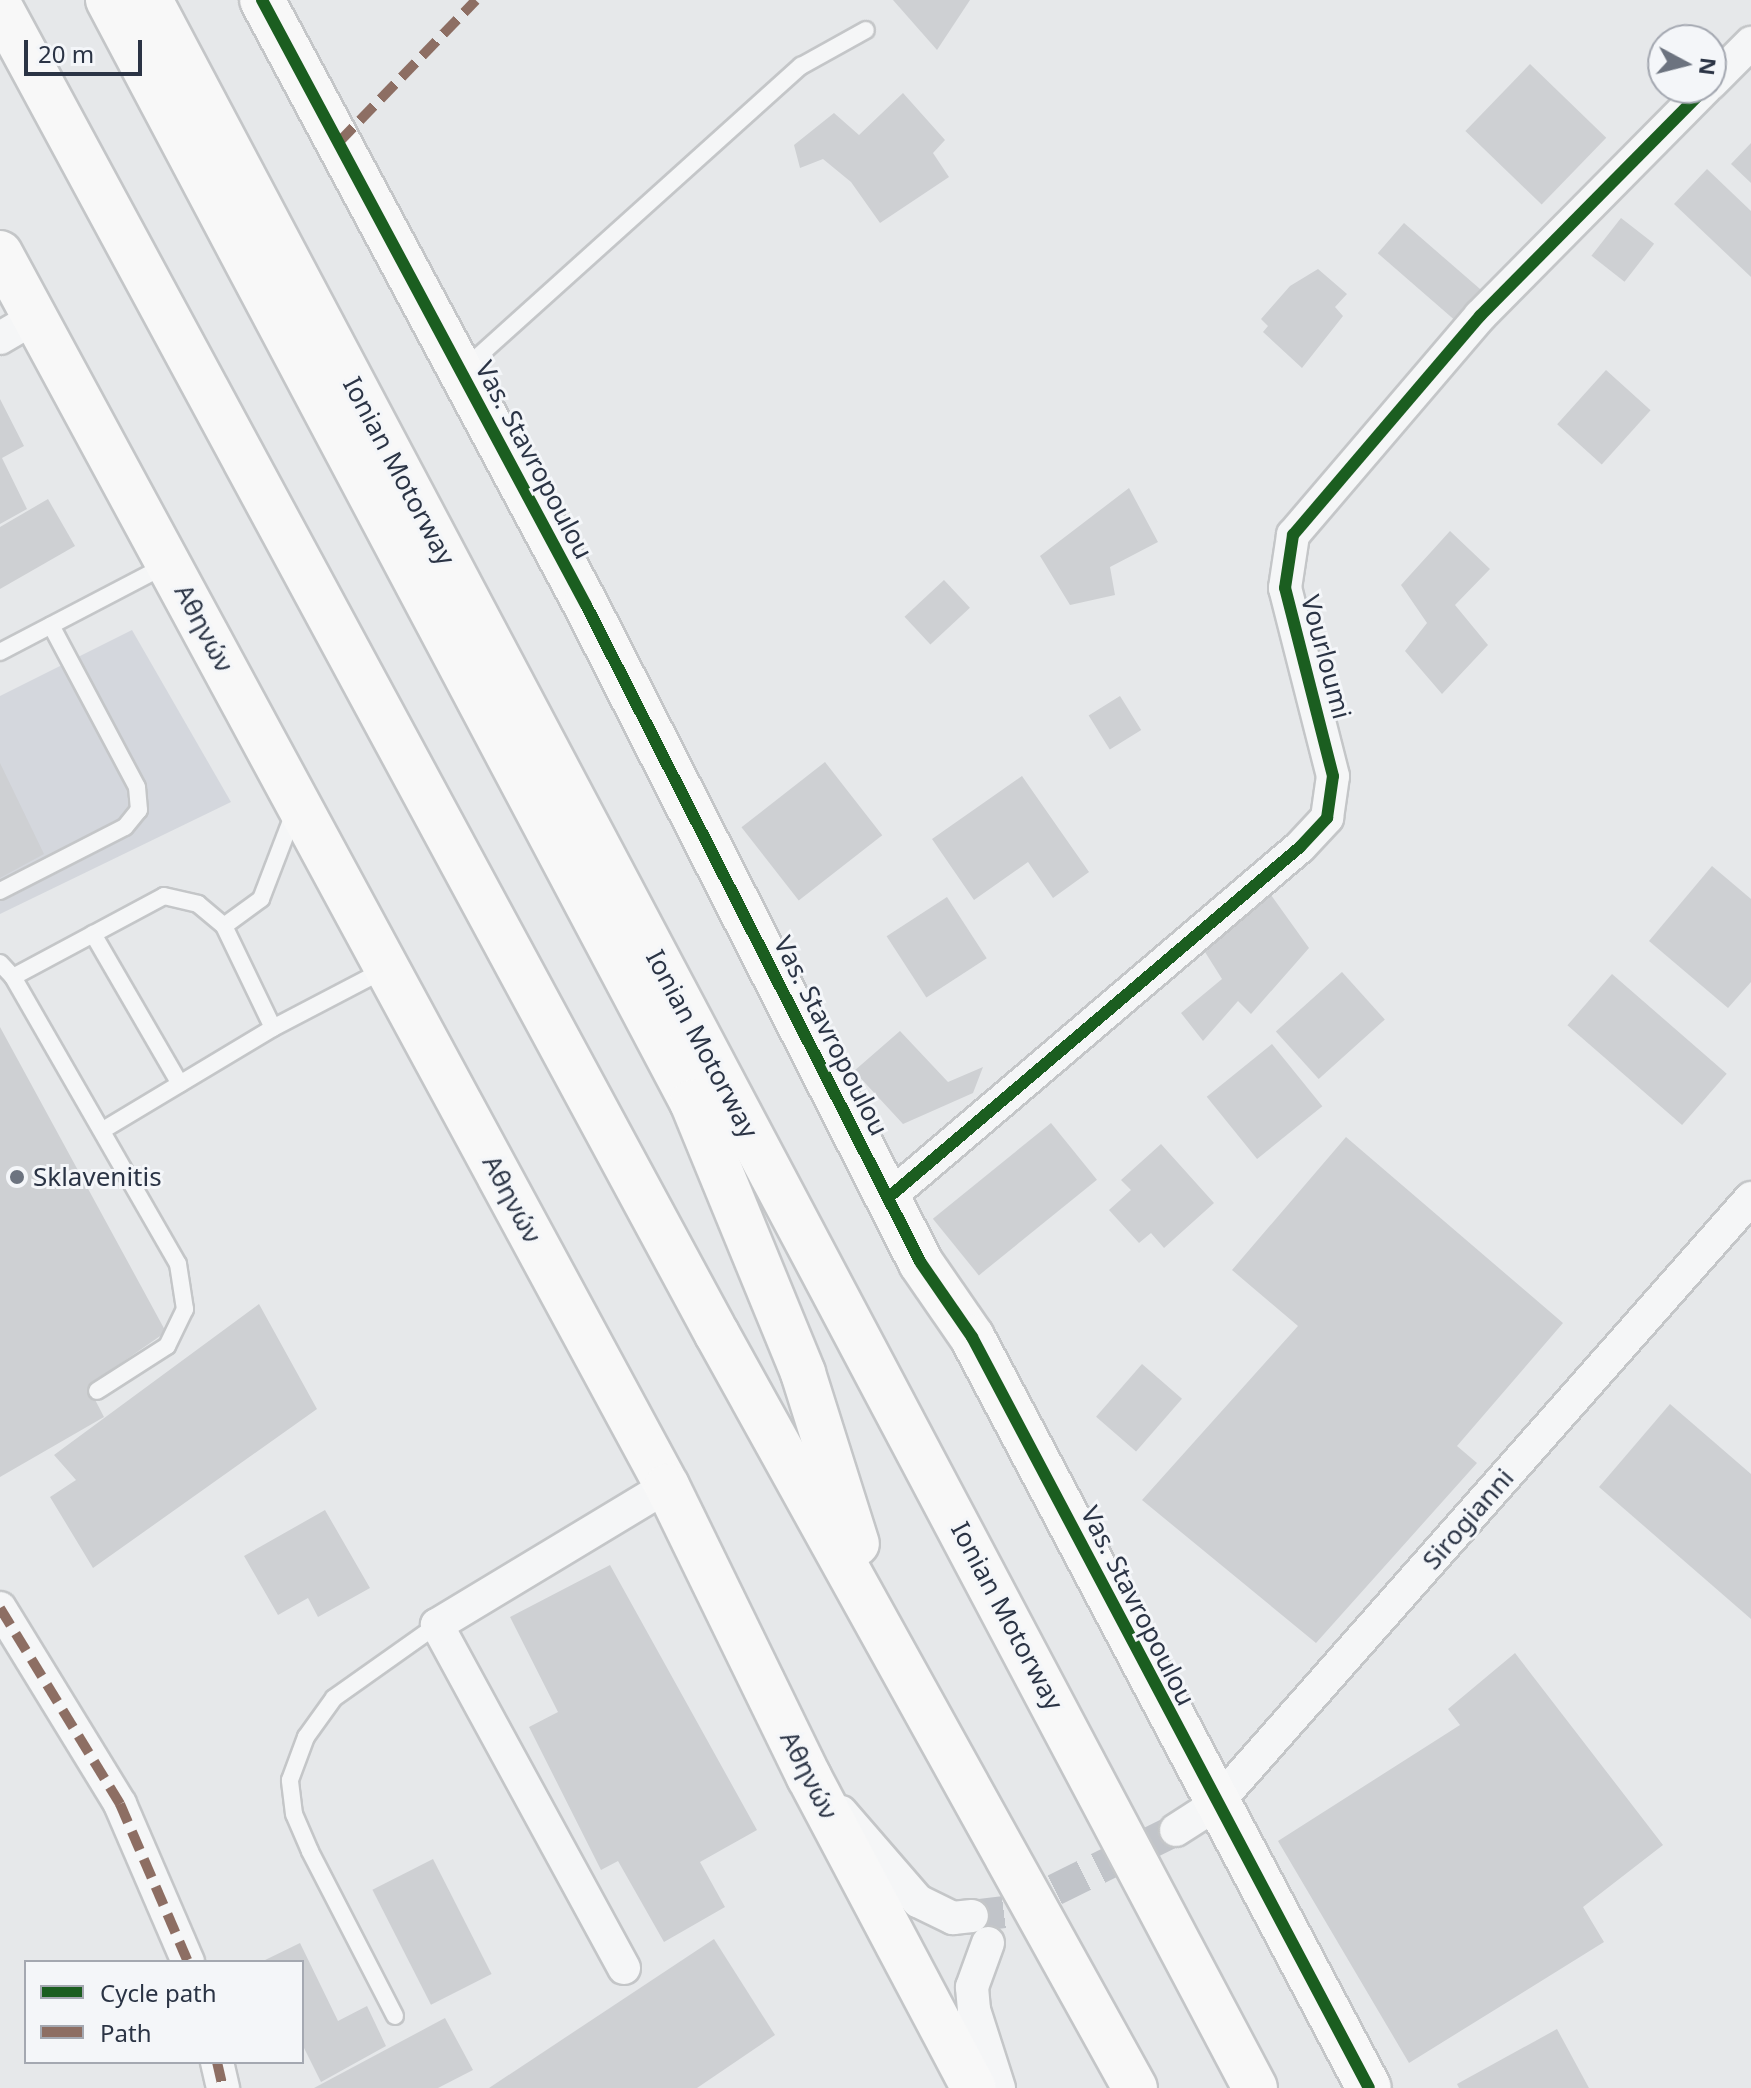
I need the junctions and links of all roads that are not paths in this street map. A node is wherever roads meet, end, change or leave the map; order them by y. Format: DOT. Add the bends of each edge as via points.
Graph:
graph roads {
  1 [pos="108,0"];
  2 [pos="150,0"];
  3 [pos="262,0"];
  4 [pos="0,7"];
  5 [pos="866,30"];
  6 [pos="1751,43"];
  7 [pos="1727,67"];
  8 [pos="1690,104"];
  9 [pos="0,239"];
  10 [pos="0,253"];
  11 [pos="18,328"];
  12 [pos="461,371"];
  13 [pos="169,563"];
  14 [pos="51,625"];
  15 [pos="0,652"];
  16 [pos="298,802"];
  17 [pos="0,891"];
  18 [pos="224,926"];
  19 [pos="93,934"];
  20 [pos="0,963"];
  21 [pos="389,968"];
  22 [pos="13,977"];
  23 [pos="273,1028"];
  24 [pos="180,1084"];
  25 [pos="103,1130"];
  26 [pos="889,1197"];
  27 [pos="1751,1198"];
  28 [pos="97,1391"];
  29 [pos="667,1486"];
  30 [pos="0,1608"];
  31 [pos="437,1625"];
  32 [pos="887,1634"];
  33 [pos="809,1777"];
  34 [pos="1215,1805"];
  35 [pos="1176,1830"];
  36 [pos="187,1960"];
  37 [pos="624,1968"];
  38 [pos="395,2016"];
  39 [pos="217,2064"];
  40 [pos="223,2088"];
  41 [pos="974,2088"];
  42 [pos="999,2088"];
  43 [pos="1135,2088"];
  44 [pos="1255,2088"];
  45 [pos="1369,2088"];
  1 -- 32 [label="main road, Ionian Motorway" via="692,1102 803,1373"];
  2 -- 44 [label="main road, Ionian Motorway"];
  3 -- 12 [label="main road, Vas. Stavropoulou"];
  4 -- 32 [label="main road, Ionian Motorway" via="717,1334"];
  5 -- 12 [label="lane" via="801,66"];
  6 -- 7 [label="street"];
  8 -- 26 [label="street, Vourloumi" via="1480,316 1293,535 1285,588 1333,776 1327,818 1300,847"];
  9 -- 11 [label="main road"];
  10 -- 11 [label="main road"];
  11 -- 13 [label="main road, Αθηνών"];
  12 -- 26 [label="main road, Vas. Stavropoulou"];
  13 -- 14 [label="lane"];
  13 -- 16 [label="main road, Αθηνών"];
  14 -- 15 [label="lane"];
  14 -- 17 [label="lane" via="137,787 139,810 125,827"];
  16 -- 18 [label="lane" via="261,899"];
  16 -- 21 [label="main road, Αθηνών"];
  18 -- 19 [label="lane" via="198,904 164,896"];
  18 -- 23 [label="lane"];
  19 -- 22 [label="lane"];
  19 -- 24 [label="lane"];
  20 -- 22 [label="lane"];
  21 -- 23 [label="lane"];
  21 -- 29 [label="main road, Αθηνών"];
  22 -- 25 [label="lane"];
  23 -- 24 [label="lane"];
  24 -- 25 [label="lane"];
  25 -- 28 [label="lane" via="178,1264 185,1309 167,1346"];
  26 -- 34 [label="main road, Vas. Stavropoulou" via="921,1263 972,1337"];
  27 -- 34 [label="street, Sirogianni"];
  29 -- 31 [label="street"];
  29 -- 33 [label="main road, Αθηνών"];
  30 -- 36 [label="street" via="120,1804"];
  31 -- 37 [label="street"];
  31 -- 38 [label="lane" via="334,1698 306,1737 290,1780 294,1814"];
  32 -- 43 [label="main road, Ionian Motorway"];
  33 -- 41 [label="main road, Αθηνών"];
  33 -- 42 [label="street" via="918,1901 980,1930 974,2010"];
  34 -- 35 [label="street, Sirogianni"];
  34 -- 45 [label="main road, Vas. Stavropoulou"];
  39 -- 40 [label="street"];
}
